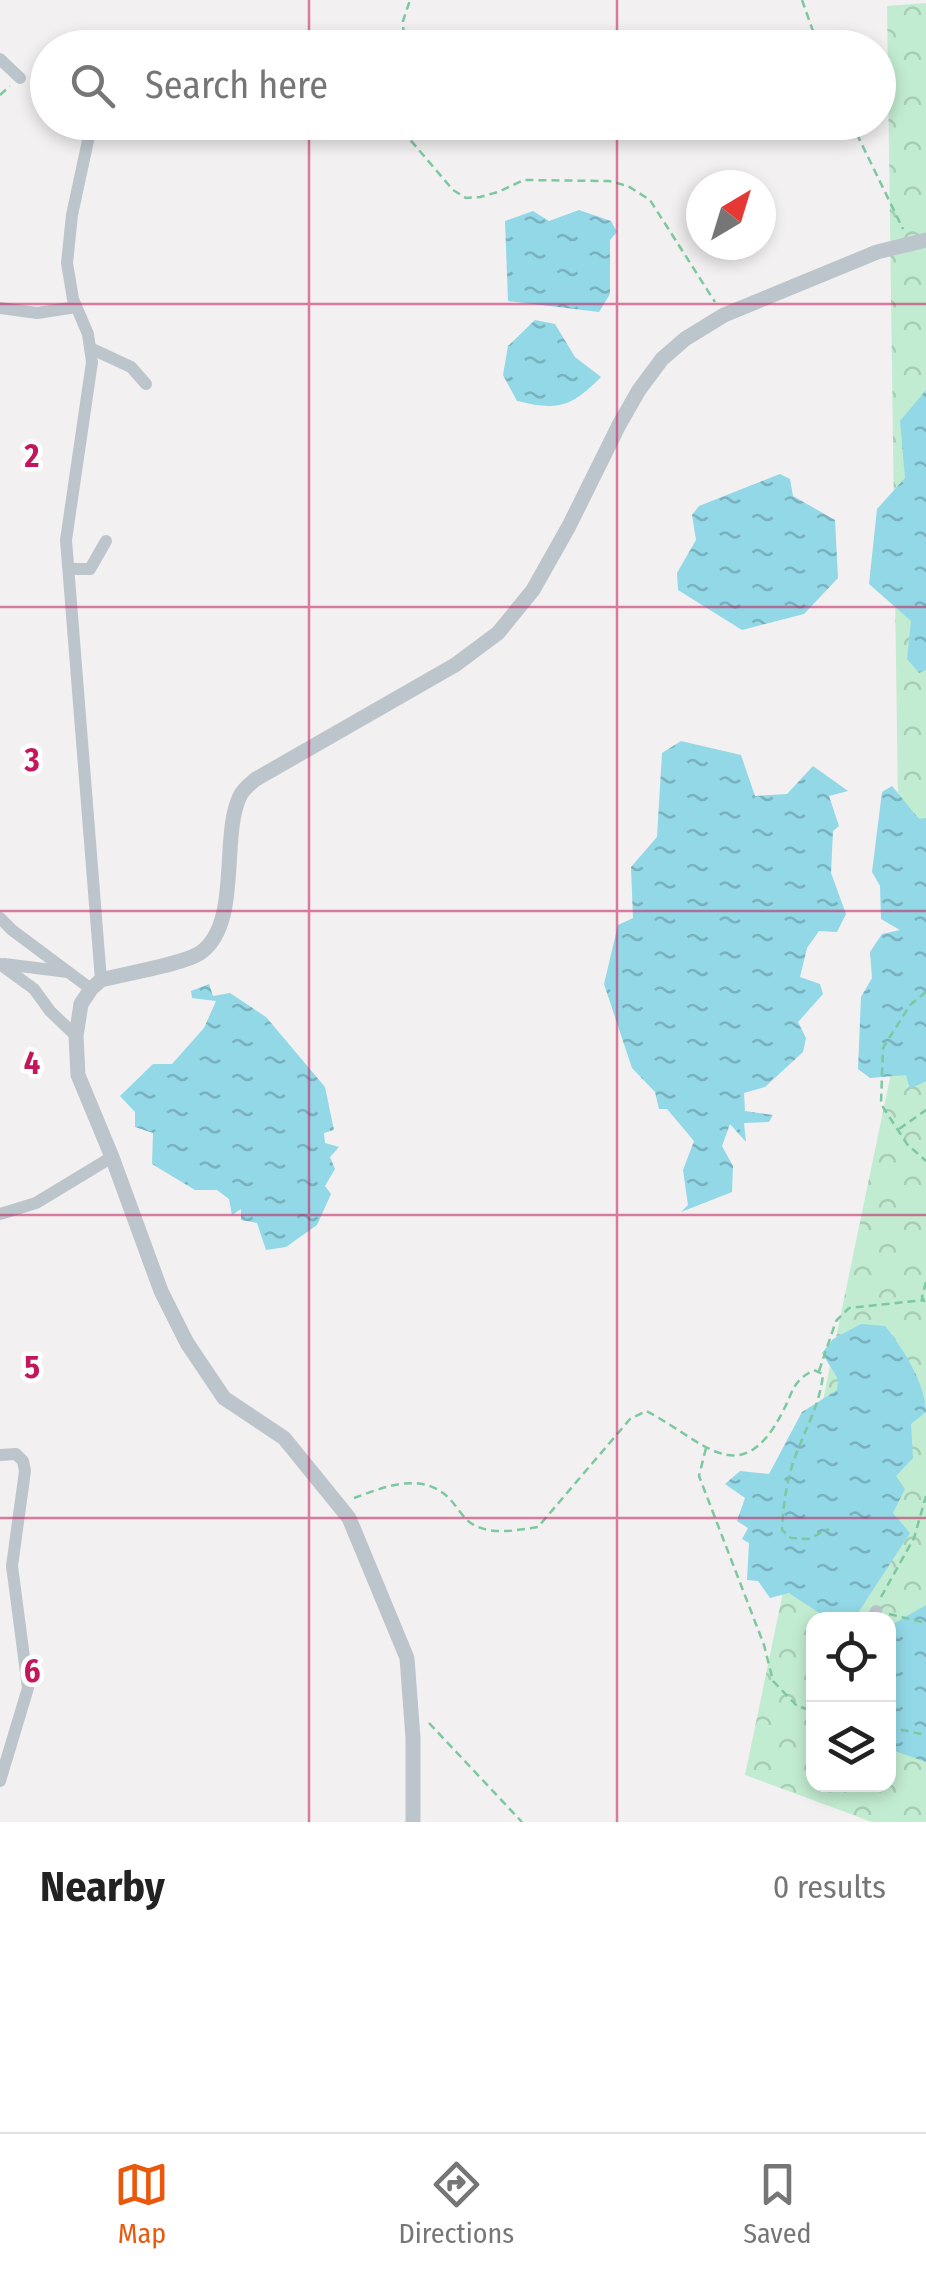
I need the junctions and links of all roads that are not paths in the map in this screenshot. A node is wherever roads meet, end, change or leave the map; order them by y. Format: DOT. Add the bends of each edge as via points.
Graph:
graph roads {
  1 [pos="0,59"];
  2 [pos="20,78"];
  3 [pos="88,140"];
  4 [pos="918,242"];
  5 [pos="76,307"];
  6 [pos="0,308"];
  7 [pos="90,348"];
  8 [pos="146,384"];
  9 [pos="106,542"];
  10 [pos="69,570"];
  11 [pos="0,918"];
  12 [pos="0,964"];
  13 [pos="70,973"];
  14 [pos="96,984"];
  15 [pos="76,1036"];
  16 [pos="112,1157"];
  17 [pos="0,1214"];
  18 [pos="0,1454"];
  19 [pos="0,1781"];
  20 [pos="413,1822"];
  1 -- 2 [label="street"];
  3 -- 5 [label="street" via="67,262"];
  4 -- 14 [label="street" via="877,252 724,315 662,359 619,425 533,590 498,633 455,666 256,779 236,809 228,894 212,941 200,954"];
  5 -- 6 [label="street" via="37,313"];
  5 -- 7 [label="street"];
  7 -- 8 [label="street" via="131,367"];
  7 -- 10 [label="street" via="66,540"];
  9 -- 10 [label="street" via="90,569"];
  10 -- 14 [label="street"];
  11 -- 13 [label="street"];
  12 -- 13 [label="street"];
  12 -- 15 [label="street"];
  13 -- 14 [label="street"];
  14 -- 15 [label="street" via="81,1004"];
  15 -- 16 [label="street" via="78,1075"];
  16 -- 17 [label="street" via="47,1198"];
  16 -- 20 [label="street" via="161,1291 204,1370 224,1398 284,1438 349,1518 408,1658"];
  18 -- 19 [label="street" via="16,1454 25,1472 12,1566 28,1688"];
}
